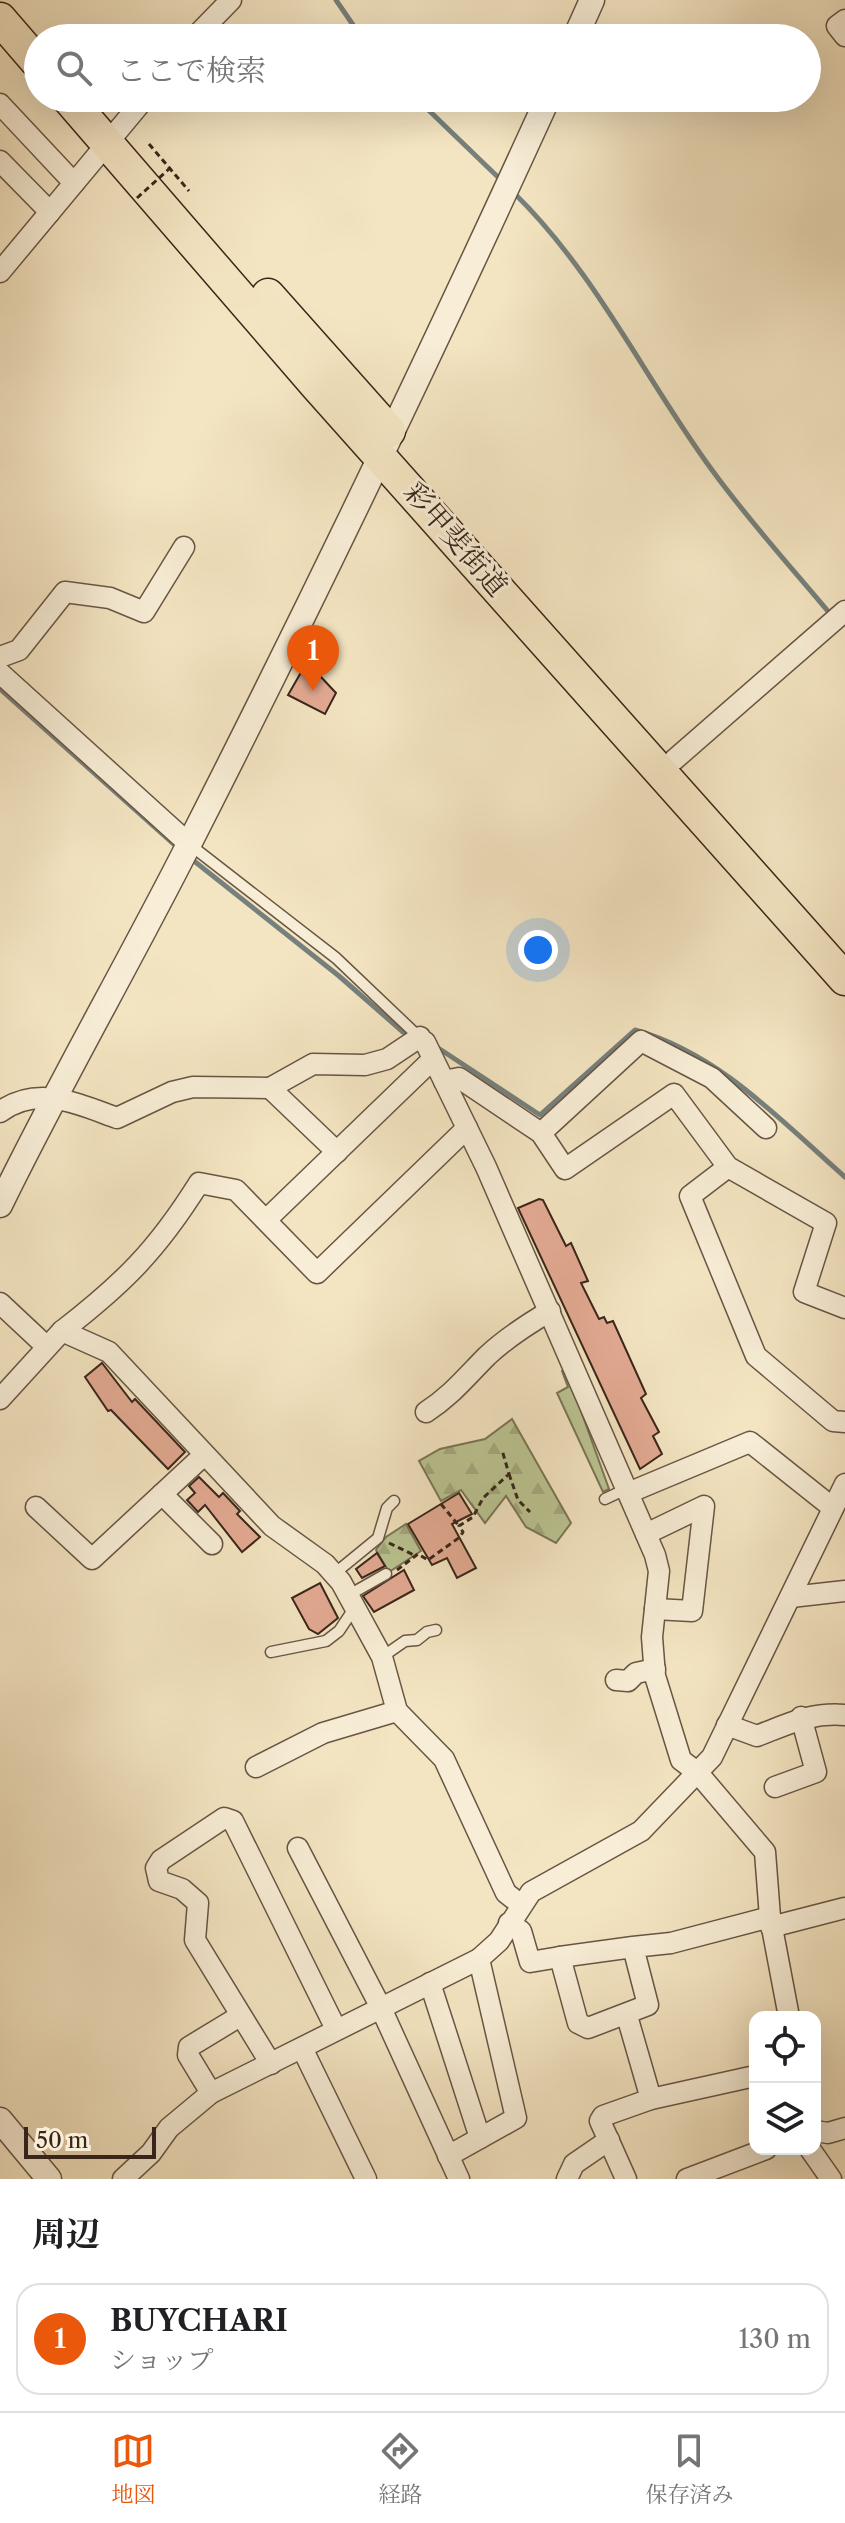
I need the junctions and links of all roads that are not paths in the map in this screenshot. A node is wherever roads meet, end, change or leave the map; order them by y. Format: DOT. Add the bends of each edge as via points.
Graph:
graph roads {
  1 [pos="9,0"];
  2 [pos="231,0"];
  3 [pos="592,0"];
  4 [pos="0,19"];
  5 [pos="845,20"];
  6 [pos="30,24"];
  7 [pos="208,24"];
  8 [pos="581,24"];
  9 [pos="845,36"];
  10 [pos="24,47"];
  11 [pos="0,104"];
  12 [pos="85,112"];
  13 [pos="102,112"];
  14 [pos="134,112"];
  15 [pos="542,112"];
  16 [pos="115,137"];
  17 [pos="0,161"];
  18 [pos="74,183"];
  19 [pos="50,212"];
  20 [pos="0,272"];
  21 [pos="386,444"];
  22 [pos="184,547"];
  23 [pos="844,612"];
  24 [pos="0,657"];
  25 [pos="0,673"];
  26 [pos="674,760"];
  27 [pos="189,844"];
  28 [pos="845,951"];
  29 [pos="845,979"];
  30 [pos="426,1046"];
  31 [pos="444,1081"];
  32 [pos="270,1088"];
  33 [pos="53,1095"];
  34 [pos="0,1112"];
  35 [pos="467,1128"];
  36 [pos="766,1128"];
  37 [pos="541,1133"];
  38 [pos="337,1152"];
  39 [pos="728,1167"];
  40 [pos="0,1205"];
  41 [pos="266,1220"];
  42 [pos="0,1303"];
  43 [pos="845,1308"];
  44 [pos="550,1311"];
  45 [pos="62,1331"];
  46 [pos="47,1347"];
  47 [pos="0,1399"];
  48 [pos="426,1412"];
  49 [pos="845,1422"];
  50 [pos="204,1455"];
  51 [pos="845,1484"];
  52 [pos="627,1491"];
  53 [pos="162,1494"];
  54 [pos="605,1499"];
  55 [pos="394,1501"];
  56 [pos="36,1507"];
  57 [pos="833,1508"];
  58 [pos="646,1534"];
  59 [pos="212,1544"];
  60 [pos="391,1571"];
  61 [pos="334,1574"];
  62 [pos="845,1591"];
  63 [pos="791,1597"];
  64 [pos="352,1601"];
  65 [pos="655,1609"];
  66 [pos="436,1630"];
  67 [pos="271,1652"];
  68 [pos="382,1657"];
  69 [pos="655,1669"];
  70 [pos="616,1680"];
  71 [pos="397,1711"];
  72 [pos="845,1715"];
  73 [pos="801,1717"];
  74 [pos="727,1725"];
  75 [pos="256,1767"];
  76 [pos="698,1773"];
  77 [pos="775,1787"];
  78 [pos="298,1848"];
  79 [pos="520,1904"];
  80 [pos="845,1908"];
  81 [pos="770,1922"];
  82 [pos="509,1923"];
  83 [pos="633,1947"];
  84 [pos="560,1957"];
  85 [pos="479,1959"];
  86 [pos="430,1983"];
  87 [pos="380,2006"];
  88 [pos="788,2011"];
  89 [pos="240,2016"];
  90 [pos="627,2016"];
  91 [pos="336,2029"];
  92 [pos="302,2048"];
  93 [pos="271,2064"];
  94 [pos="749,2077"];
  95 [pos="211,2093"];
  96 [pos="651,2099"];
  97 [pos="0,2120"];
  98 [pos="845,2128"];
  99 [pos="821,2132"];
  100 [pos="480,2138"];
  101 [pos="609,2140"];
  102 [pos="750,2155"];
  103 [pos="814,2155"];
  104 [pos="448,2156"];
  105 [pos="49,2179"];
  106 [pos="123,2179"];
  107 [pos="366,2179"];
  108 [pos="459,2179"];
  109 [pos="567,2179"];
  110 [pos="626,2179"];
  111 [pos="687,2179"];
  112 [pos="831,2179"];
  1 -- 6 [label="highway"];
  2 -- 7 [label="street"];
  3 -- 8 [label="street"];
  4 -- 10 [label="highway"];
  5 -- 9 [label="street" via="837,26"];
  11 -- 18 [label="street"];
  12 -- 16 [label="highway, 彩甲斐街道"];
  13 -- 16 [label="highway, 彩甲斐街道"];
  14 -- 16 [label="street"];
  15 -- 21 [label="street"];
  16 -- 18 [label="street"];
  16 -- 21 [label="highway, 彩甲斐街道" via="316,385"];
  17 -- 19 [label="street"];
  18 -- 19 [label="street"];
  19 -- 20 [label="street"];
  21 -- 26 [label="highway, 彩甲斐街道"];
  21 -- 27 [label="street"];
  21 -- 29 [label="highway, 彩甲斐街道"];
  22 -- 24 [label="street" via="144,612 110,598 65,592 19,650"];
  23 -- 26 [label="street"];
  25 -- 27 [label="street"];
  26 -- 28 [label="highway, 彩甲斐街道"];
  27 -- 30 [label="lane" via="336,958"];
  27 -- 33 [label="street"];
  30 -- 31 [label="street"];
  30 -- 32 [label="street" via="365,1065 313,1064"];
  30 -- 38 [label="street"];
  31 -- 35 [label="street"];
  31 -- 37 [label="street" via="459,1078"];
  32 -- 33 [label="street" via="193,1087 117,1118"];
  32 -- 38 [label="street"];
  33 -- 34 [label="street" via="11,1104"];
  33 -- 40 [label="street"];
  35 -- 41 [label="street" via="317,1273"];
  35 -- 44 [label="street"];
  36 -- 37 [label="street" via="712,1078 641,1041"];
  37 -- 39 [label="street" via="565,1169 674,1094"];
  38 -- 41 [label="street"];
  39 -- 43 [label="street" via="826,1223 804,1292"];
  39 -- 49 [label="street" via="690,1196 756,1356 833,1421"];
  41 -- 45 [label="street" via="236,1190 199,1183 167,1234 120,1286"];
  42 -- 46 [label="street"];
  44 -- 48 [label="street" via="518,1330 448,1398"];
  44 -- 52 [label="street"];
  45 -- 46 [label="street"];
  45 -- 50 [label="street" via="109,1352"];
  46 -- 47 [label="street"];
  50 -- 53 [label="street"];
  50 -- 61 [label="street" via="272,1526"];
  51 -- 57 [label="street"];
  52 -- 54 [label="lane"];
  52 -- 57 [label="street" via="750,1442"];
  52 -- 58 [label="street"];
  53 -- 56 [label="street" via="92,1559"];
  53 -- 59 [label="street"];
  55 -- 61 [label="lane" via="378,1538"];
  57 -- 63 [label="street"];
  58 -- 65 [label="street" via="659,1571"];
  58 -- 65 [label="street" via="704,1506 692,1611"];
  60 -- 64 [label="lane"];
  61 -- 64 [label="street"];
  62 -- 63 [label="street"];
  63 -- 74 [label="street"];
  64 -- 67 [label="lane" via="339,1631 326,1641"];
  64 -- 68 [label="street"];
  65 -- 69 [label="street"];
  66 -- 68 [label="lane" via="405,1641"];
  68 -- 71 [label="street"];
  69 -- 70 [label="street" via="636,1673 628,1681"];
  69 -- 76 [label="street" via="681,1760"];
  71 -- 75 [label="street" via="323,1733"];
  71 -- 79 [label="street" via="444,1759 506,1893"];
  72 -- 73 [label="street"];
  73 -- 74 [label="street" via="757,1736"];
  73 -- 77 [label="street" via="816,1772"];
  74 -- 76 [label="street"];
  76 -- 79 [label="street" via="641,1831 531,1892"];
  76 -- 81 [label="street" via="765,1852"];
  78 -- 87 [label="street"];
  79 -- 82 [label="street"];
  80 -- 81 [label="street"];
  81 -- 83 [label="street"];
  81 -- 88 [label="street"];
  82 -- 84 [label="street" via="521,1931 530,1962"];
  82 -- 85 [label="street"];
  83 -- 84 [label="street"];
  83 -- 90 [label="street" via="648,2005"];
  84 -- 90 [label="street" via="578,2023 588,2028"];
  85 -- 86 [label="street"];
  85 -- 100 [label="street" via="516,2118"];
  86 -- 87 [label="street"];
  86 -- 100 [label="street"];
  87 -- 91 [label="street"];
  87 -- 104 [label="street"];
  89 -- 91 [label="street" via="195,1940 198,1903 182,1889 159,1881 156,1868 224,1818 233,1821"];
  89 -- 93 [label="street"];
  89 -- 95 [label="street" via="189,2047 188,2055"];
  90 -- 96 [label="street"];
  91 -- 92 [label="street"];
  92 -- 93 [label="street"];
  92 -- 107 [label="street"];
  93 -- 95 [label="street"];
  94 -- 96 [label="street"];
  95 -- 106 [label="street" via="169,2128"];
  96 -- 101 [label="street" via="603,2116 600,2121"];
  97 -- 105 [label="street"];
  98 -- 99 [label="street"];
  100 -- 104 [label="street"];
  101 -- 109 [label="street" via="574,2164"];
  101 -- 110 [label="street"];
  102 -- 111 [label="street"];
  103 -- 112 [label="street"];
  104 -- 108 [label="street"];
}
